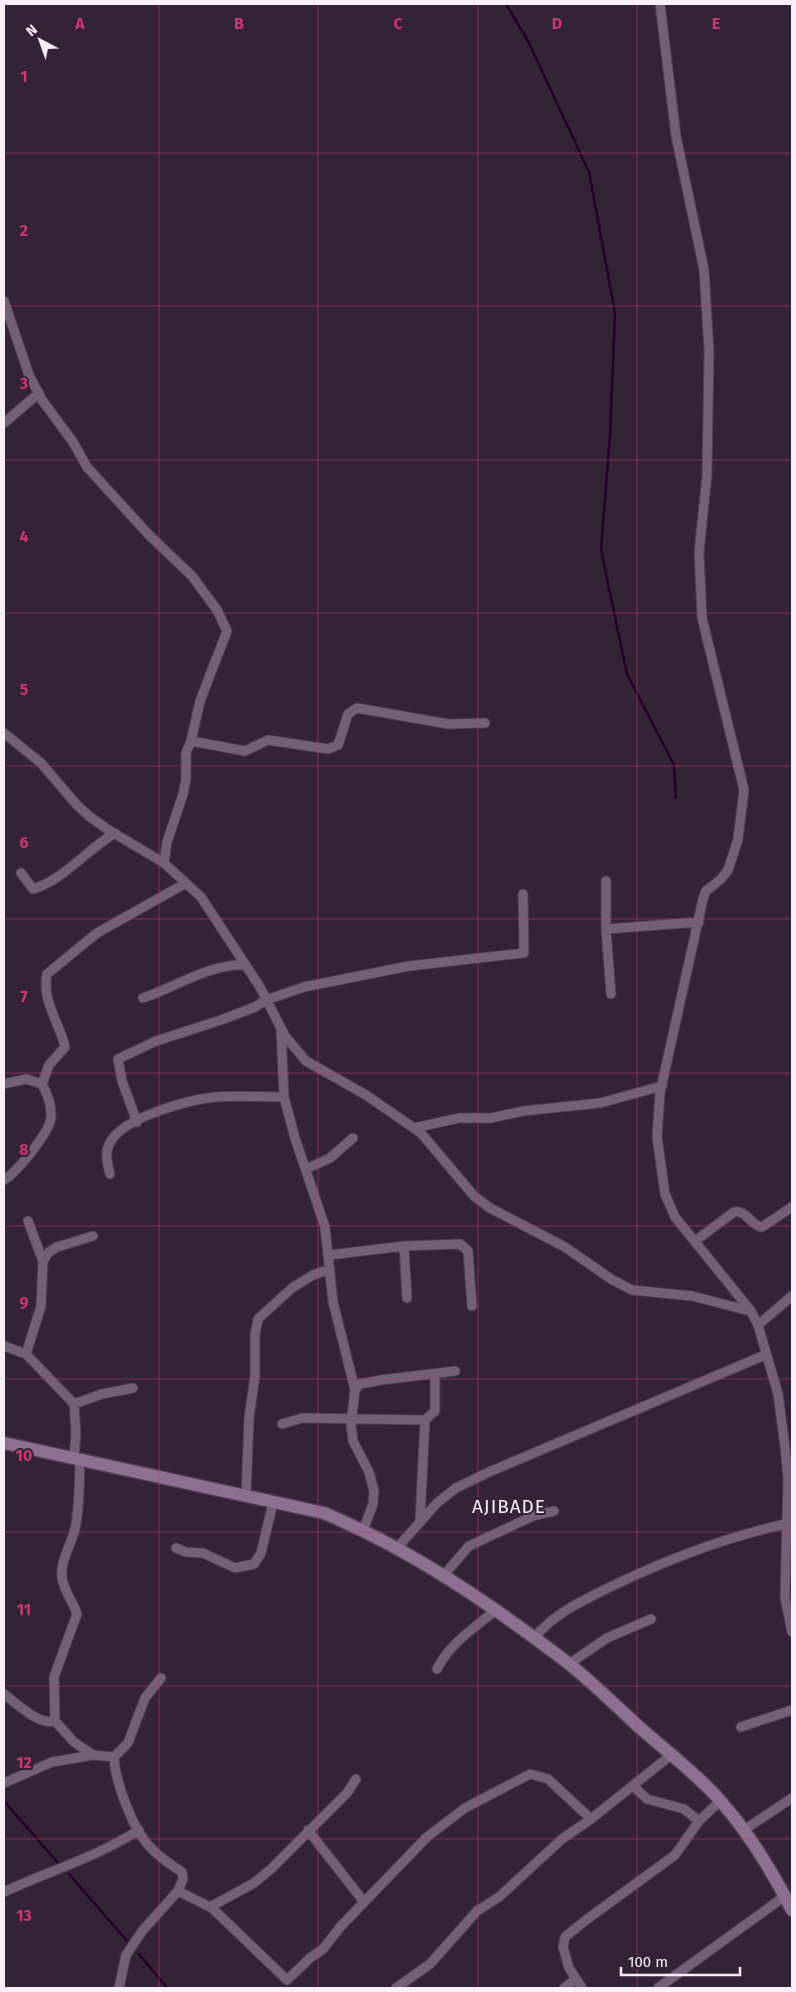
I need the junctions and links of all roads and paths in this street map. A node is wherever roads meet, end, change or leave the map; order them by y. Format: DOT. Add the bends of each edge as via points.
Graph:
graph roads {
  1 [pos="660,4"];
  2 [pos="4,301"];
  3 [pos="38,393"];
  4 [pos="4,423"];
  5 [pos="485,723"];
  6 [pos="4,733"];
  7 [pos="191,741"];
  8 [pos="115,834"];
  9 [pos="164,863"];
  10 [pos="20,873"];
  11 [pos="606,881"];
  12 [pos="186,883"];
  13 [pos="523,894"];
  14 [pos="699,922"];
  15 [pos="606,930"];
  16 [pos="246,965"];
  17 [pos="611,994"];
  18 [pos="143,998"];
  19 [pos="266,1000"];
  20 [pos="281,1029"];
  21 [pos="4,1084"];
  22 [pos="42,1084"];
  23 [pos="662,1086"];
  24 [pos="284,1097"];
  25 [pos="137,1122"];
  26 [pos="414,1128"];
  27 [pos="353,1138"];
  28 [pos="306,1169"];
  29 [pos="110,1174"];
  30 [pos="4,1180"];
  31 [pos="792,1207"];
  32 [pos="28,1221"];
  33 [pos="93,1236"];
  34 [pos="695,1242"];
  35 [pos="404,1246"];
  36 [pos="329,1255"];
  37 [pos="43,1261"];
  38 [pos="330,1269"];
  39 [pos="792,1296"];
  40 [pos="406,1298"];
  41 [pos="472,1306"];
  42 [pos="751,1311"];
  43 [pos="758,1325"];
  44 [pos="4,1346"];
  45 [pos="26,1354"];
  46 [pos="765,1355"];
  47 [pos="455,1371"];
  48 [pos="436,1374"];
  49 [pos="133,1388"];
  50 [pos="354,1390"];
  51 [pos="74,1404"];
  52 [pos="352,1419"];
  53 [pos="425,1420"];
  54 [pos="282,1424"];
  55 [pos="792,1431"];
  56 [pos="782,1432"];
  57 [pos="4,1443"];
  58 [pos="77,1459"];
  59 [pos="246,1496"];
  60 [pos="273,1503"];
  61 [pos="554,1511"];
  62 [pos="420,1520"];
  63 [pos="785,1524"];
  64 [pos="363,1530"];
  65 [pos="789,1534"];
  66 [pos="176,1548"];
  67 [pos="397,1548"];
  68 [pos="443,1576"];
  69 [pos="789,1598"];
  70 [pos="496,1610"];
  71 [pos="651,1619"];
  72 [pos="792,1632"];
  73 [pos="534,1638"];
  74 [pos="569,1664"];
  75 [pos="437,1670"];
  76 [pos="161,1678"];
  77 [pos="4,1694"];
  78 [pos="792,1710"];
  79 [pos="55,1721"];
  80 [pos="741,1727"];
  81 [pos="671,1755"];
  82 [pos="93,1756"];
  83 [pos="114,1757"];
  84 [pos="356,1779"];
  85 [pos="4,1783"];
  86 [pos="633,1786"];
  87 [pos="792,1798"];
  88 [pos="720,1801"];
  89 [pos="591,1819"];
  90 [pos="699,1821"];
  91 [pos="139,1830"];
  92 [pos="308,1830"];
  93 [pos="744,1830"];
  94 [pos="178,1891"];
  95 [pos="4,1892"];
  96 [pos="785,1896"];
  97 [pos="364,1902"];
  98 [pos="210,1907"];
  99 [pos="792,1910"];
  100 [pos="576,1979"];
  101 [pos="117,1987"];
  102 [pos="396,1988"];
  103 [pos="564,1988"];
  104 [pos="582,1988"];
  105 [pos="658,1988"];
  1 -- 14 [label="street" via="676,136 704,270 709,350 707,475 699,552 702,618 744,790 738,839 728,870 706,891"];
  2 -- 3 [label="street"];
  3 -- 4 [label="street"];
  3 -- 7 [label="street" via="87,466 149,535 192,576 221,617 227,631 200,701"];
  5 -- 7 [label="street" via="448,724 357,708 348,714 338,744 328,749 268,740 245,751"];
  6 -- 8 [label="street" via="41,763 76,804"];
  7 -- 9 [label="street" via="186,753 184,787"];
  8 -- 9 [label="street"];
  8 -- 10 [label="street" via="96,844 46,885 33,889"];
  9 -- 12 [label="street"];
  11 -- 15 [label="street"];
  12 -- 16 [label="street" via="213,913"];
  12 -- 22 [label="street" via="97,934 47,974 46,993 65,1048 49,1065"];
  13 -- 19 [label="street" via="524,952 409,966 304,987"];
  14 -- 15 [label="street"];
  14 -- 23 [label="street"];
  15 -- 17 [label="street"];
  16 -- 18 [label="street" via="205,973"];
  16 -- 19 [label="street"];
  19 -- 20 [label="street"];
  19 -- 25 [label="street" via="255,1007 156,1041 118,1059 122,1082"];
  20 -- 24 [label="street"];
  20 -- 26 [label="street" via="291,1046 306,1061 366,1095"];
  21 -- 22 [label="street" via="26,1079"];
  22 -- 30 [label="street" via="50,1099 48,1128 19,1167"];
  23 -- 26 [label="street" via="600,1103 523,1111 491,1118 459,1118"];
  23 -- 34 [label="street" via="657,1137 665,1194 675,1217"];
  24 -- 25 [label="street" via="197,1100"];
  24 -- 28 [label="street"];
  25 -- 29 [label="street" via="117,1132 110,1141 106,1150"];
  26 -- 42 [label="street" via="481,1201 565,1247 611,1279 632,1290 692,1296"];
  27 -- 28 [label="street" via="330,1158"];
  28 -- 36 [label="street" via="326,1227"];
  31 -- 34 [label="street" via="762,1227 742,1212 734,1212"];
  32 -- 37 [label="street"];
  33 -- 37 [label="street" via="57,1247"];
  34 -- 42 [label="street"];
  35 -- 36 [label="street"];
  35 -- 40 [label="street"];
  35 -- 41 [label="street" via="460,1244 466,1247"];
  36 -- 38 [label="street"];
  37 -- 45 [label="street" via="41,1306"];
  38 -- 50 [label="street"];
  38 -- 59 [label="street" via="292,1288 258,1319"];
  39 -- 43 [label="street"];
  42 -- 43 [label="street"];
  43 -- 46 [label="street"];
  44 -- 45 [label="street"];
  45 -- 51 [label="street"];
  46 -- 56 [label="street" via="778,1394"];
  46 -- 62 [label="street" via="489,1472 456,1488"];
  47 -- 48 [label="street"];
  48 -- 50 [label="street" via="374,1381 360,1384"];
  48 -- 53 [label="street" via="435,1411"];
  49 -- 51 [label="street"];
  50 -- 52 [label="street"];
  51 -- 58 [label="street"];
  52 -- 53 [label="street"];
  52 -- 54 [label="street" via="302,1418"];
  52 -- 64 [label="street" via="354,1441 373,1482 372,1504"];
  53 -- 62 [label="street"];
  55 -- 56 [label="street"];
  56 -- 63 [label="street" via="788,1478"];
  57 -- 58 [label="main road"];
  58 -- 59 [label="main road"];
  58 -- 79 [label="street" via="76,1520 62,1572 62,1580 77,1614 54,1677"];
  59 -- 60 [label="main road"];
  60 -- 64 [label="main road" via="324,1513"];
  60 -- 66 [label="street" via="261,1553 254,1564 235,1568 203,1553"];
  61 -- 68 [label="street" via="533,1516 469,1546"];
  62 -- 67 [label="street"];
  63 -- 65 [label="street"];
  63 -- 73 [label="street" via="682,1555 629,1578 561,1612"];
  64 -- 67 [label="main road"];
  65 -- 69 [label="street"];
  67 -- 68 [label="main road"];
  68 -- 70 [label="main road"];
  69 -- 72 [label="street"];
  70 -- 73 [label="main road"];
  70 -- 75 [label="street" via="458,1640"];
  71 -- 74 [label="street" via="607,1638"];
  73 -- 74 [label="main road"];
  74 -- 81 [label="main road"];
  76 -- 83 [label="street" via="145,1698 128,1743"];
  77 -- 79 [label="street" via="40,1719"];
  78 -- 80 [label="street"];
  79 -- 82 [label="street" via="74,1742"];
  81 -- 86 [label="street"];
  81 -- 88 [label="main road"];
  82 -- 83 [label="street"];
  82 -- 85 [label="street" via="52,1762"];
  83 -- 91 [label="street" via="114,1772"];
  84 -- 92 [label="street" via="347,1793"];
  86 -- 89 [label="street"];
  86 -- 90 [label="street" via="648,1799 684,1809"];
  87 -- 93 [label="street"];
  88 -- 90 [label="street"];
  88 -- 93 [label="main road"];
  89 -- 97 [label="street" via="548,1780 530,1774 465,1808 427,1837"];
  89 -- 102 [label="street" via="544,1855 499,1897 477,1911 430,1964"];
  90 -- 100 [label="street" via="674,1855 565,1937 563,1947"];
  91 -- 94 [label="street" via="150,1847 182,1872"];
  91 -- 95 [label="street" via="90,1858"];
  92 -- 97 [label="street"];
  92 -- 98 [label="street" via="254,1883"];
  93 -- 96 [label="main road"];
  94 -- 98 [label="street"];
  94 -- 101 [label="street" via="143,1930 126,1955"];
  96 -- 99 [label="main road"];
  96 -- 105 [label="street"];
  97 -- 98 [label="street" via="323,1949 287,1980"];
  100 -- 103 [label="street"];
  100 -- 104 [label="street"];
}
